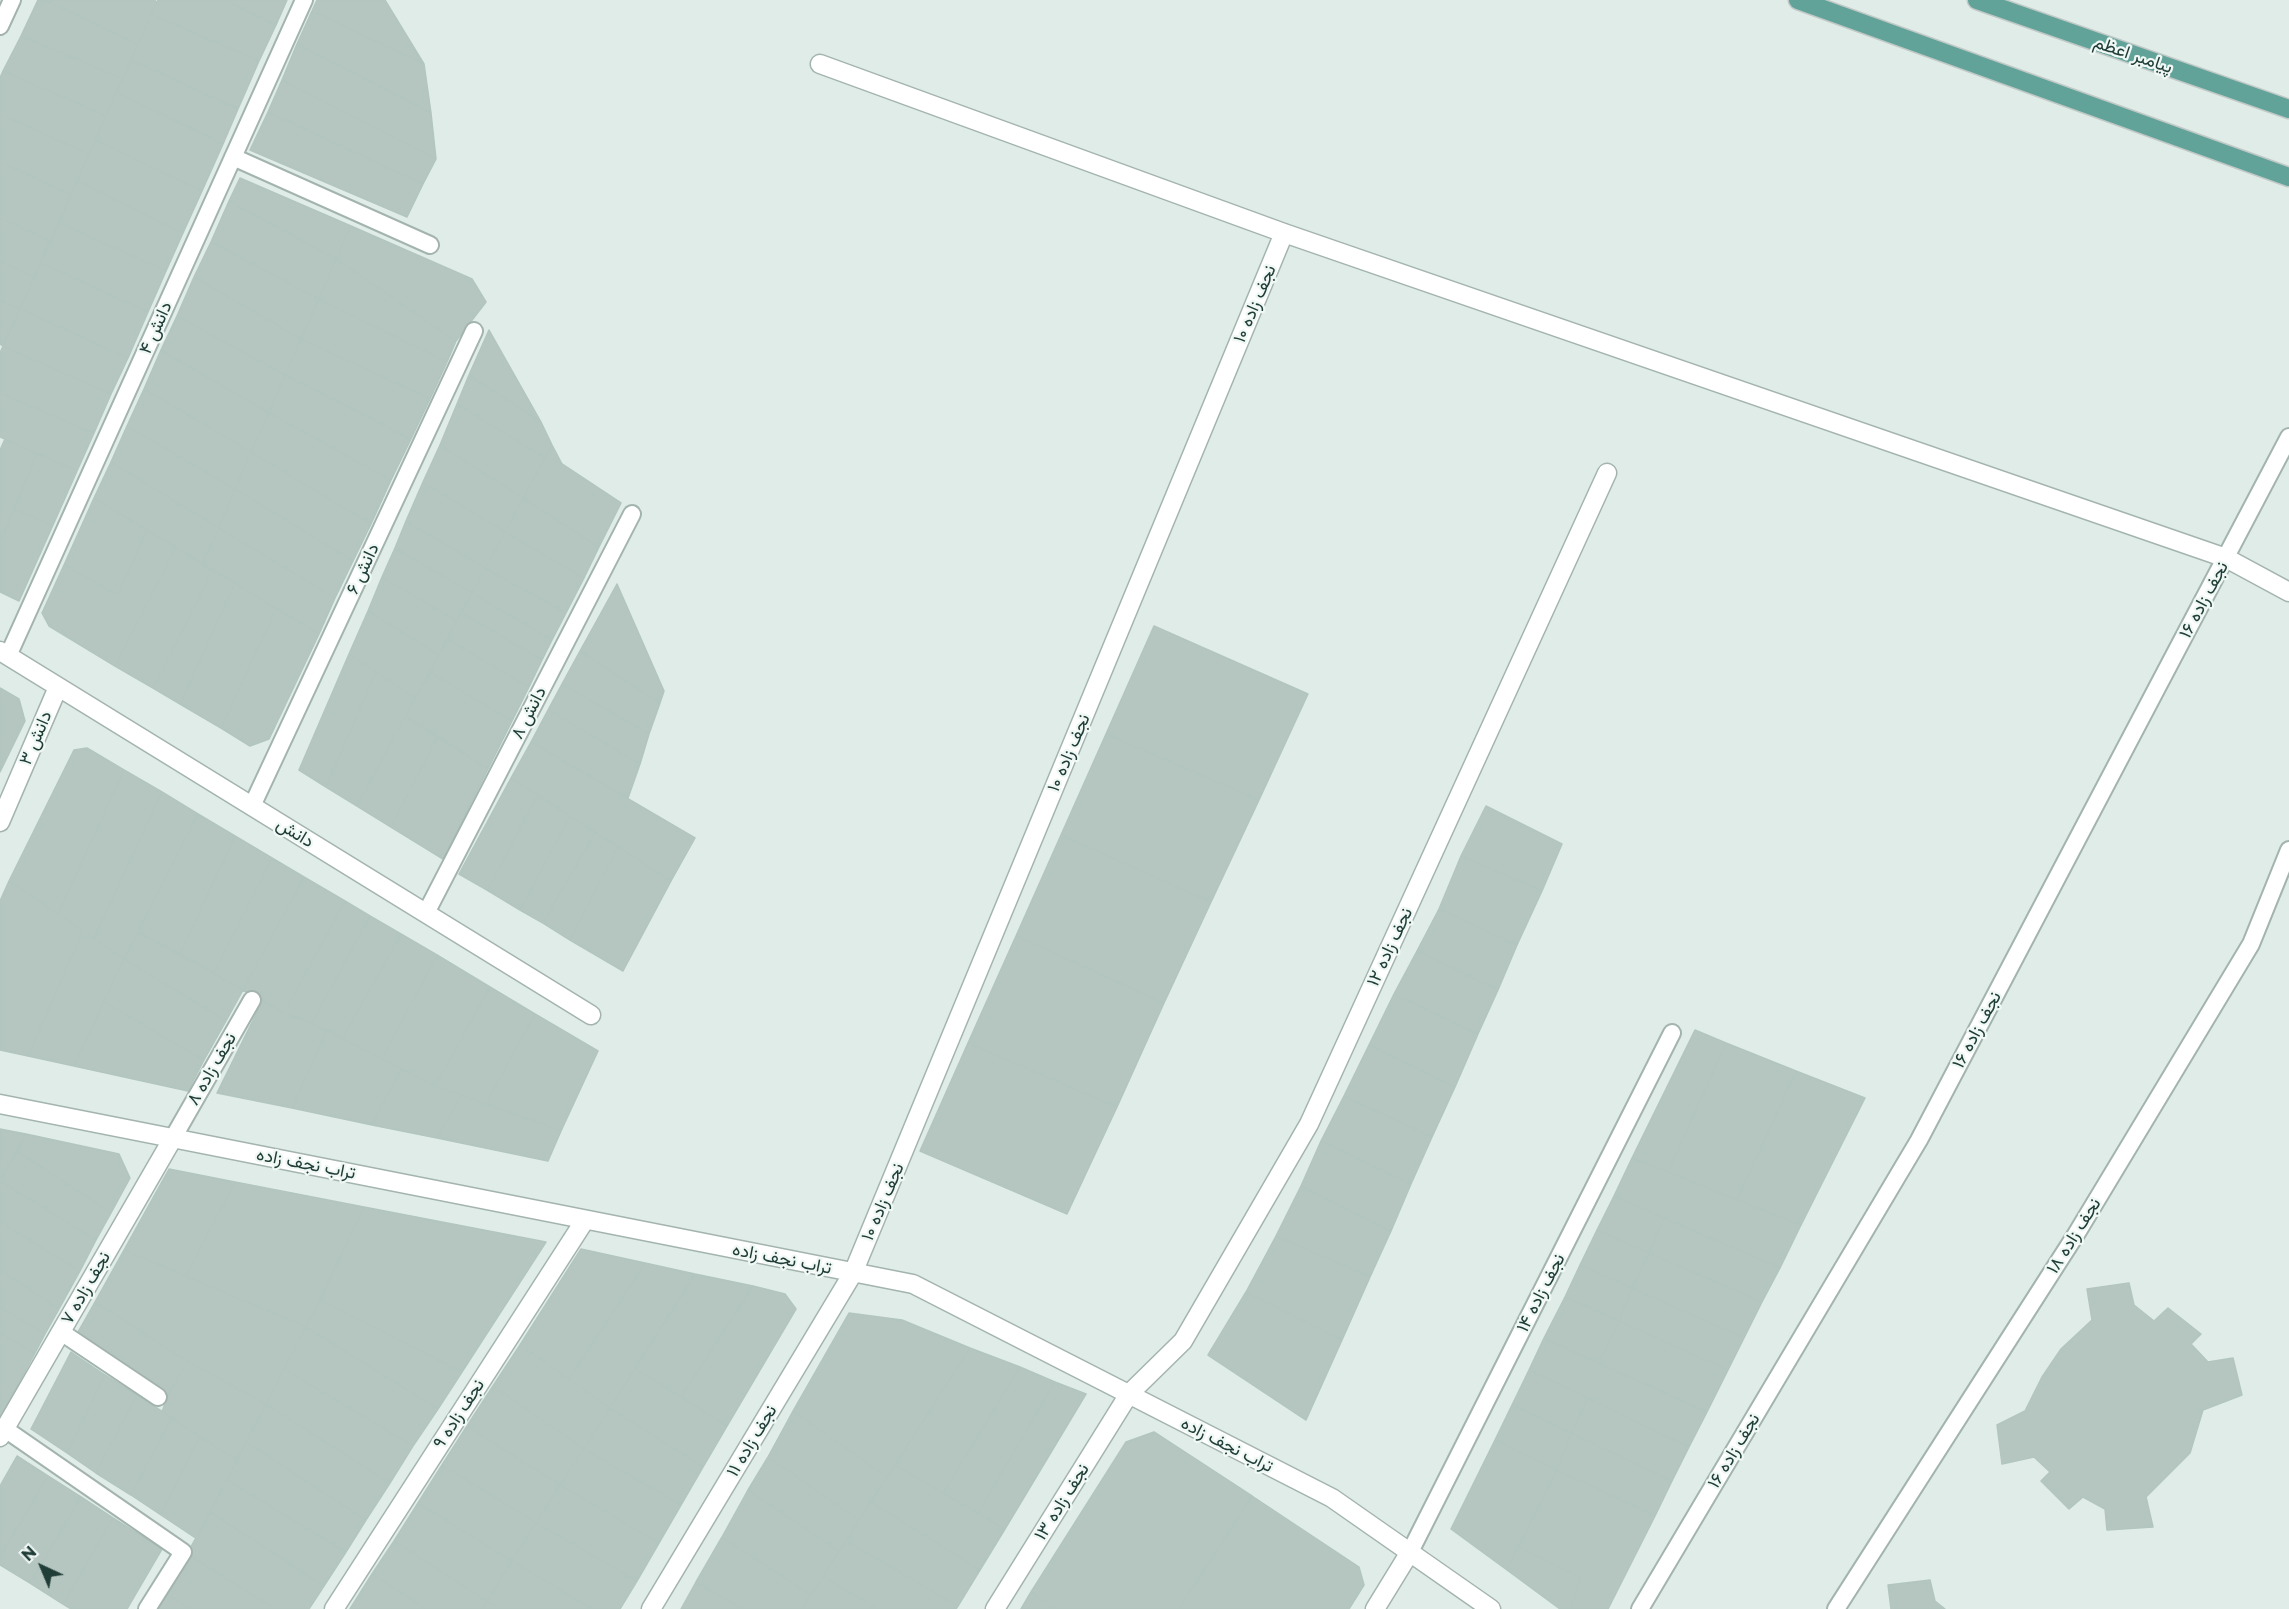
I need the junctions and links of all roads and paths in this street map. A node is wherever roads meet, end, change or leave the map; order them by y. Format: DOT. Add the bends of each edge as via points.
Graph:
graph roads {
  1 [pos="12,0"];
  2 [pos="304,0"];
  3 [pos="1798,0"];
  4 [pos="1977,0"];
  5 [pos="0,26"];
  6 [pos="820,64"];
  7 [pos="2289,109"];
  8 [pos="233,157"];
  9 [pos="2289,177"];
  10 [pos="1284,233"];
  11 [pos="430,245"];
  12 [pos="474,331"];
  13 [pos="2289,437"];
  14 [pos="1607,473"];
  15 [pos="632,514"];
  16 [pos="2226,558"];
  17 [pos="2289,592"];
  18 [pos="4,653"];
  19 [pos="58,687"];
  20 [pos="252,806"];
  21 [pos="0,822"];
  22 [pos="2289,850"];
  23 [pos="426,913"];
  24 [pos="252,1000"];
  25 [pos="591,1015"];
  26 [pos="1672,1033"];
  27 [pos="0,1104"];
  28 [pos="173,1138"];
  29 [pos="585,1220"];
  30 [pos="853,1273"];
  31 [pos="61,1332"];
  32 [pos="1129,1394"];
  33 [pos="158,1397"];
  34 [pos="2,1433"];
  35 [pos="1410,1552"];
  36 [pos="147,1609"];
  37 [pos="334,1609"];
  38 [pos="651,1609"];
  39 [pos="994,1609"];
  40 [pos="1375,1609"];
  41 [pos="1491,1609"];
  42 [pos="1640,1609"];
  43 [pos="1836,1609"];
  1 -- 5 [label="lane"];
  2 -- 8 [label="lane, دانش ۴"];
  3 -- 9 [label="main road"];
  4 -- 7 [label="main road, پیامبر اعظم"];
  6 -- 10 [label="street"];
  8 -- 11 [label="lane"];
  8 -- 18 [label="lane, دانش ۴"];
  10 -- 16 [label="street"];
  10 -- 30 [label="street, نجف زاده ۱۰"];
  12 -- 20 [label="lane, دانش ۶"];
  13 -- 16 [label="lane, نجف زاده ۱۶"];
  14 -- 32 [label="street, نجف زاده ۱۲" via="1309,1124 1183,1341"];
  15 -- 23 [label="lane, دانش ۸"];
  16 -- 17 [label="street"];
  16 -- 42 [label="lane, نجف زاده ۱۶" via="1919,1140"];
  18 -- 19 [label="street, دانش"];
  19 -- 20 [label="street, دانش"];
  19 -- 21 [label="street, دانش ۳"];
  20 -- 23 [label="street, دانش"];
  22 -- 43 [label="lane, نجف زاده ۱۸" via="2251,944 2074,1236"];
  23 -- 25 [label="street, دانش"];
  24 -- 28 [label="lane, نجف زاده ۸"];
  26 -- 35 [label="lane, نجف زاده ۱۴"];
  27 -- 28 [label="street, تراب نجف زاده"];
  28 -- 29 [label="street, تراب نجف زاده"];
  28 -- 31 [label="street, نجف زاده ۷"];
  29 -- 30 [label="street, تراب نجف زاده"];
  29 -- 37 [label="street, نجف زاده ۹"];
  30 -- 32 [label="street, تراب نجف زاده" via="913,1284"];
  30 -- 38 [label="street, نجف زاده ۱۱"];
  31 -- 33 [label="lane"];
  31 -- 34 [label="street, نجف زاده ۷"];
  32 -- 35 [label="street, تراب نجف زاده" via="1332,1498"];
  32 -- 39 [label="street, نجف زاده ۱۳"];
  34 -- 36 [label="lane" via="183,1552"];
  35 -- 40 [label="street"];
  35 -- 41 [label="street, تراب نجف زاده"];
}
